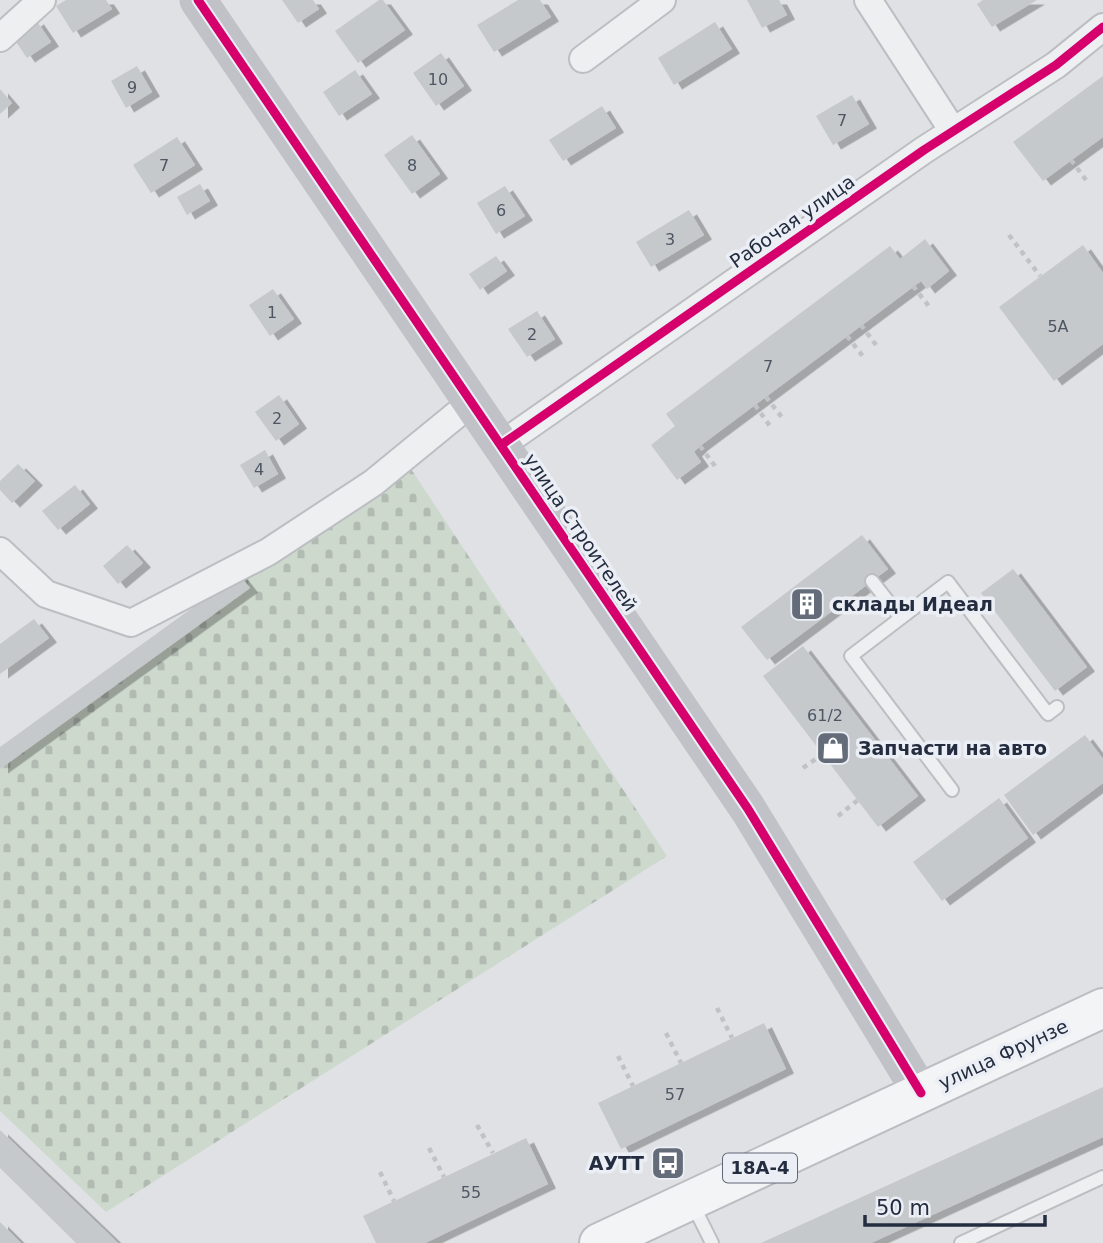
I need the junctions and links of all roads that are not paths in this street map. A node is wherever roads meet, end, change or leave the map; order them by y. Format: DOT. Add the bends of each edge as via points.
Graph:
graph roads {
  1 [pos="42,0"];
  2 [pos="198,0"];
  3 [pos="662,0"];
  4 [pos="868,0"];
  5 [pos="1103,27"];
  6 [pos="0,38"];
  7 [pos="583,59"];
  8 [pos="953,131"];
  9 [pos="472,402"];
  10 [pos="502,445"];
  11 [pos="0,551"];
  12 [pos="872,581"];
  13 [pos="901,618"];
  14 [pos="1057,707"];
  15 [pos="952,790"];
  16 [pos="1103,1008"];
  17 [pos="921,1093"];
  18 [pos="1103,1177"];
  19 [pos="690,1200"];
  20 [pos="599,1243"];
  21 [pos="712,1243"];
  22 [pos="961,1243"];
  1 -- 6 [label="street"];
  2 -- 9 [label="street, улица Строителей"];
  3 -- 7 [label="street"];
  4 -- 8 [label="street"];
  5 -- 8 [label="street, Рабочая улица" via="1056,65"];
  8 -- 10 [label="street, Рабочая улица"];
  9 -- 10 [label="street, улица Строителей"];
  9 -- 11 [label="street" via="373,483 268,552 131,623 46,594"];
  10 -- 17 [label="street, улица Строителей" via="768,839"];
  12 -- 13 [label="lane"];
  13 -- 14 [label="lane" via="948,582 1048,714"];
  13 -- 15 [label="lane" via="850,656"];
  16 -- 17 [label="main road, улица Фрунзе / 18А-4"];
  17 -- 19 [label="main road, улица Фрунзе / 18А-4"];
  18 -- 22 [label="lane"];
  19 -- 20 [label="main road, улица Фрунзе / 18А-4"];
  19 -- 21 [label="lane"];
}
